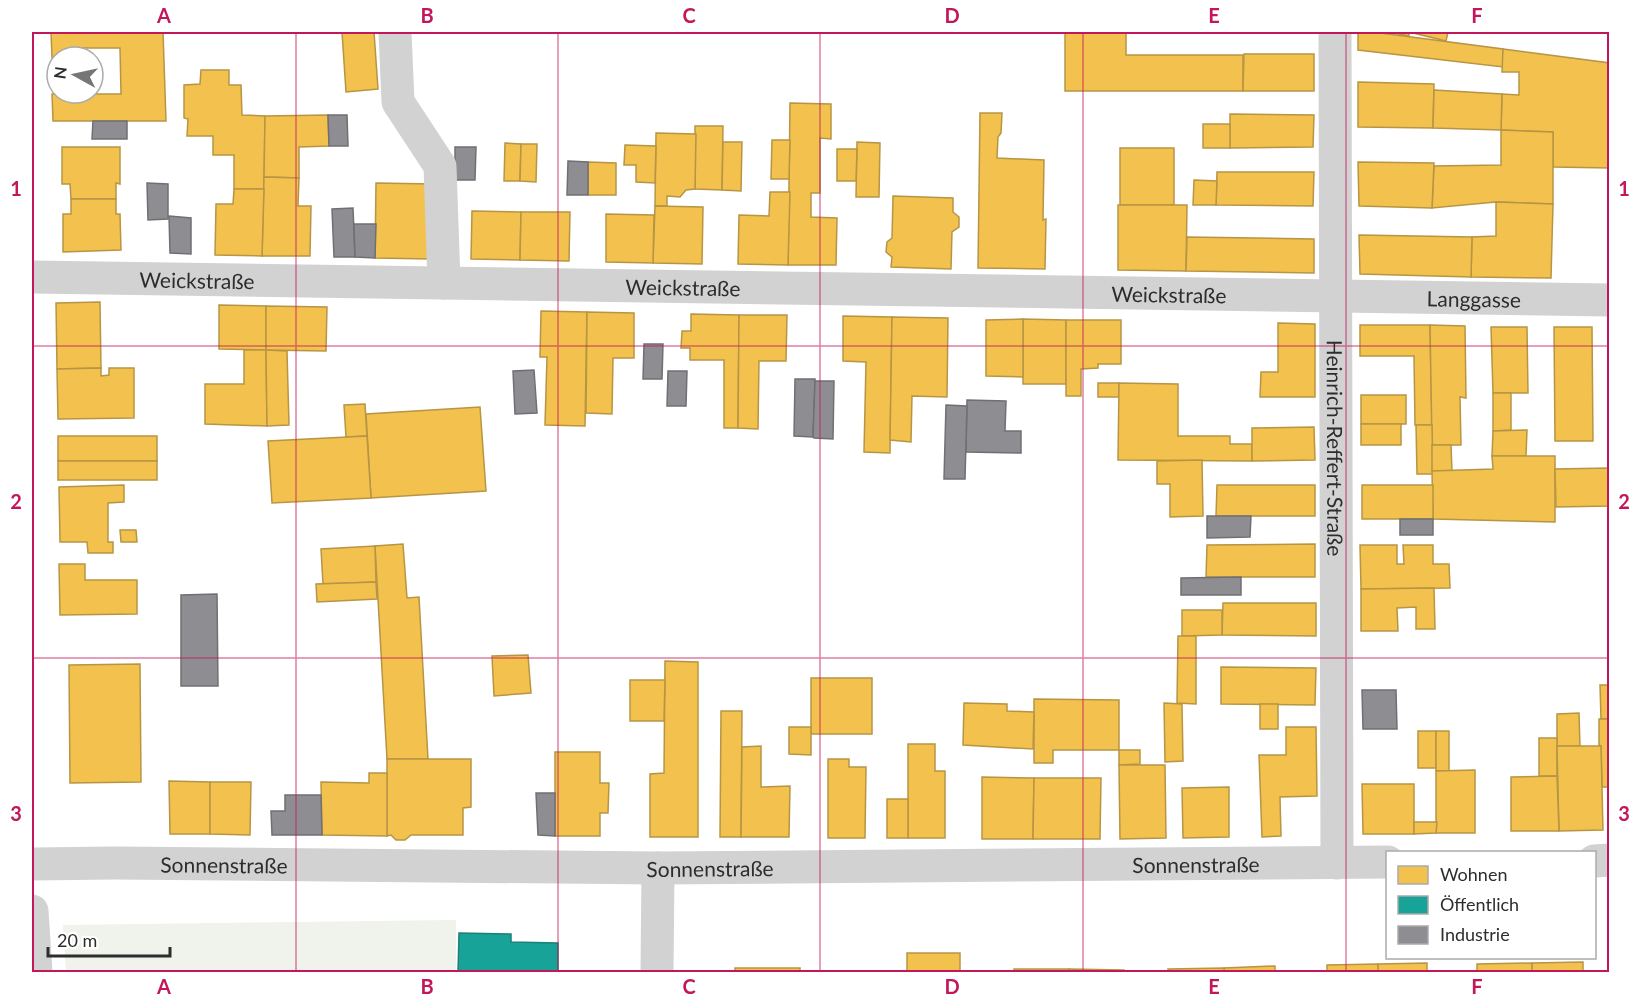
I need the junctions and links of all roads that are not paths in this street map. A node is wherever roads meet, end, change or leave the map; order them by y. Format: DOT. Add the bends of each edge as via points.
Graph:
graph roads {
  1 [pos="395,32"];
  2 [pos="1335,32"];
  3 [pos="32,277"];
  4 [pos="444,283"];
  5 [pos="1336,296"];
  6 [pos="1610,300"];
  7 [pos="1337,862"];
  8 [pos="1386,862"];
  9 [pos="32,864"];
  10 [pos="658,868"];
  11 [pos="32,911"];
  12 [pos="36,972"];
  13 [pos="657,972"];
  1 -- 4 [label="street" via="398,102 440,166"];
  2 -- 5 [label="street, Heinrich-Reffert-Straße"];
  3 -- 4 [label="street, Weickstraße"];
  4 -- 5 [label="street, Weickstraße"];
  5 -- 6 [label="street, Langgasse"];
  5 -- 7 [label="street, Heinrich-Reffert-Straße"];
  7 -- 8 [label="street, Sonnenstraße"];
  7 -- 10 [label="street, Sonnenstraße"];
  9 -- 10 [label="street, Sonnenstraße"];
  10 -- 13 [label="street"];
  11 -- 12 [label="street"];
}
